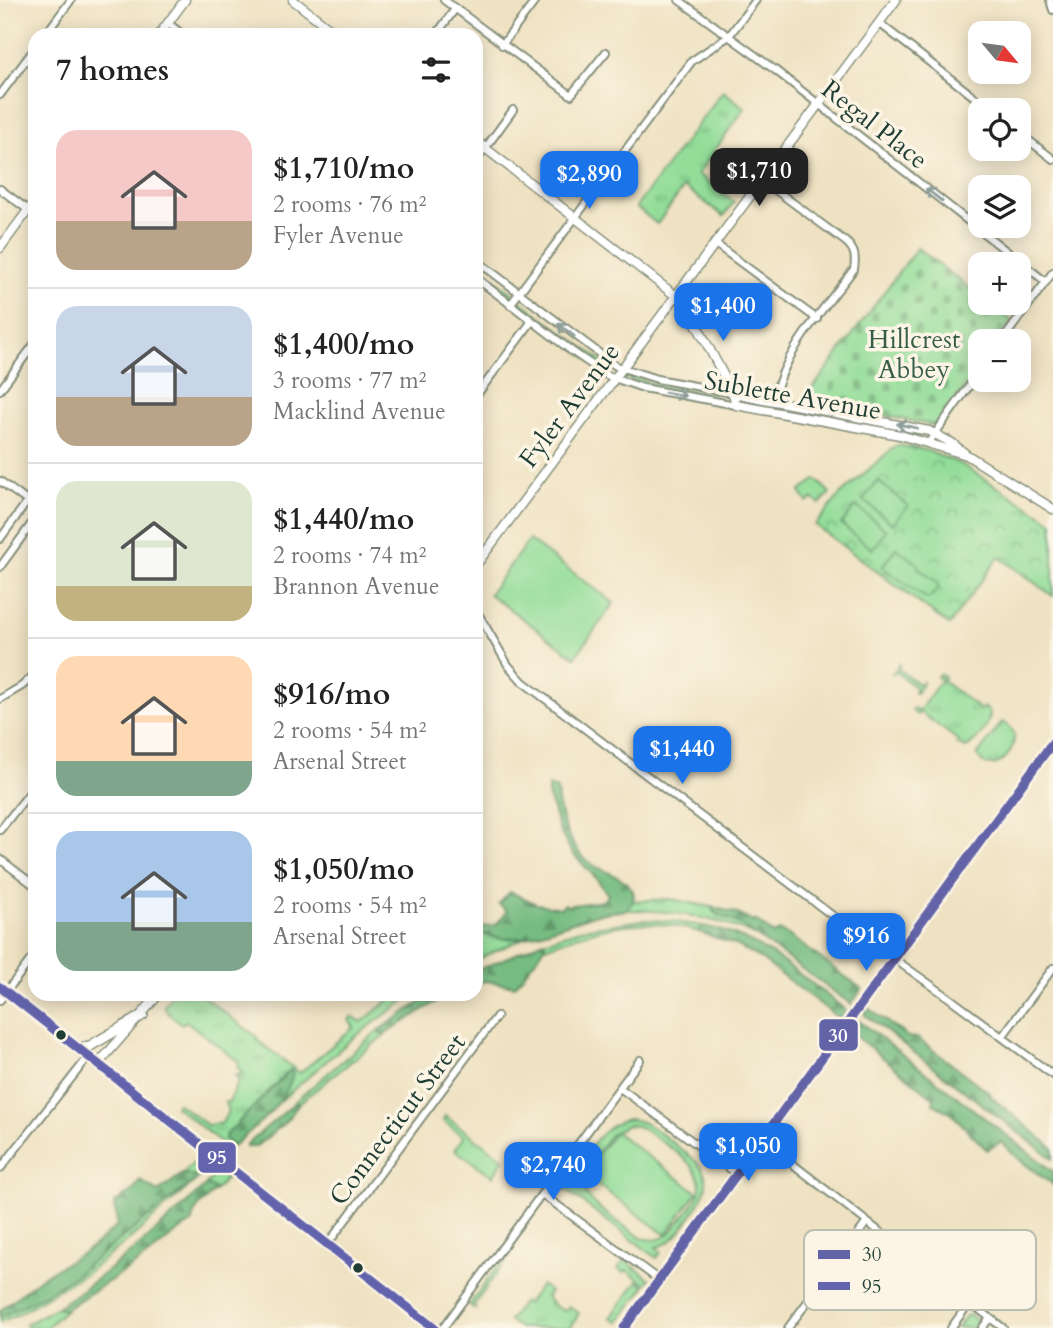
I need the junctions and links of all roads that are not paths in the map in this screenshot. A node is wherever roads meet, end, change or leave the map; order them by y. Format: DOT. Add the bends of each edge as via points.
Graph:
graph roads {
  1 [pos="71,0"];
  2 [pos="185,0"];
  3 [pos="293,0"];
  4 [pos="444,0"];
  5 [pos="536,0"];
  6 [pos="679,0"];
  7 [pos="756,0"];
  8 [pos="896,0"];
  9 [pos="1050,0"];
  10 [pos="456,9"];
  11 [pos="1053,10"];
  12 [pos="168,23"];
  13 [pos="879,23"];
  14 [pos="50,28"];
  15 [pos="164,28"];
  16 [pos="174,28"];
  17 [pos="329,28"];
  18 [pos="441,28"];
  19 [pos="480,28"];
  20 [pos="483,30"];
  21 [pos="729,37"];
  22 [pos="502,45"];
  23 [pos="606,52"];
  24 [pos="28,57"];
  25 [pos="0,95"];
  26 [pos="975,98"];
  27 [pos="818,104"];
  28 [pos="513,110"];
  29 [pos="1031,142"];
  30 [pos="485,148"];
  31 [pos="483,151"];
  32 [pos="1053,159"];
  33 [pos="762,180"];
  34 [pos="0,189"];
  35 [pos="28,209"];
  36 [pos="28,216"];
  37 [pos="575,218"];
  38 [pos="714,243"];
  39 [pos="0,248"];
  40 [pos="483,265"];
  41 [pos="1053,272"];
  42 [pos="1046,282"];
  43 [pos="483,283"];
  44 [pos="519,293"];
  45 [pos="677,295"];
  46 [pos="510,304"];
  47 [pos="817,319"];
  48 [pos="531,321"];
  49 [pos="1011,329"];
  50 [pos="28,352"];
  51 [pos="622,369"];
  52 [pos="614,379"];
  53 [pos="483,386"];
  54 [pos="968,388"];
  55 [pos="0,390"];
  56 [pos="733,393"];
  57 [pos="774,400"];
  58 [pos="736,405"];
  59 [pos="935,433"];
  60 [pos="929,442"];
  61 [pos="967,455"];
  62 [pos="0,481"];
  63 [pos="27,501"];
  64 [pos="1053,509"];
  65 [pos="28,529"];
  66 [pos="0,539"];
  67 [pos="483,556"];
  68 [pos="0,567"];
  69 [pos="483,622"];
  70 [pos="28,679"];
  71 [pos="0,699"];
  72 [pos="1053,742"];
  73 [pos="28,795"];
  74 [pos="0,830"];
  75 [pos="0,859"];
  76 [pos="28,881"];
  77 [pos="894,960"];
  78 [pos="28,962"];
  79 [pos="1053,968"];
  80 [pos="2,993"];
  81 [pos="154,1001"];
  82 [pos="143,1015"];
  83 [pos="497,1016"];
  84 [pos="1002,1037"];
  85 [pos="80,1048"];
  86 [pos="89,1056"];
  87 [pos="640,1060"];
  88 [pos="99,1063"];
  89 [pos="1053,1075"];
  90 [pos="620,1088"];
  91 [pos="762,1140"];
  92 [pos="0,1169"];
  93 [pos="737,1174"];
  94 [pos="542,1194"];
  95 [pos="867,1222"];
  96 [pos="861,1230"];
  97 [pos="877,1230"];
  98 [pos="327,1245"];
  99 [pos="659,1280"];
  100 [pos="804,1307"];
  101 [pos="964,1310"];
  102 [pos="980,1310"];
  103 [pos="990,1318"];
  104 [pos="434,1328"];
  105 [pos="443,1328"];
  106 [pos="624,1328"];
  107 [pos="788,1328"];
  108 [pos="951,1328"];
  109 [pos="982,1328"];
  110 [pos="1003,1328"];
  1 -- 14 [label="street"];
  2 -- 12 [label="street"];
  3 -- 17 [label="street"];
  4 -- 10 [label="street"];
  5 -- 22 [label="street"];
  6 -- 21 [label="street, Regal Place"];
  7 -- 21 [label="street"];
  8 -- 13 [label="street, Fyler Avenue"];
  9 -- 11 [label="street"];
  10 -- 18 [label="street"];
  10 -- 19 [label="street"];
  12 -- 15 [label="street"];
  12 -- 16 [label="street"];
  13 -- 26 [label="street"];
  13 -- 27 [label="street, Fyler Avenue"];
  20 -- 22 [label="street"];
  21 -- 27 [label="street, Regal Place"];
  21 -- 37 [label="street" via="692,61"];
  22 -- 23 [label="street" via="571,95"];
  24 -- 25 [label="street"];
  27 -- 33 [label="street, Fyler Avenue"];
  42 -- 27 [label="street, Regal Place, one-way"];
  28 -- 30 [label="street"];
  29 -- 32 [label="street"];
  30 -- 31 [label="street"];
  30 -- 37 [label="street"];
  33 -- 38 [label="street, Fyler Avenue"];
  33 -- 47 [label="street" via="855,253 854,269"];
  34 -- 35 [label="street"];
  36 -- 39 [label="street"];
  37 -- 44 [label="street"];
  37 -- 45 [label="street"];
  38 -- 45 [label="street, Fyler Avenue"];
  38 -- 47 [label="street"];
  40 -- 44 [label="street, Sublette Avenue"];
  41 -- 42 [label="street"];
  42 -- 49 [label="street"];
  43 -- 46 [label="street, Sublette Avenue"];
  44 -- 46 [label="street"];
  51 -- 44 [label="street, Sublette Avenue, one-way"];
  45 -- 51 [label="street, Fyler Avenue"];
  45 -- 56 [label="street" via="688,307"];
  46 -- 48 [label="street, Sublette Avenue"];
  47 -- 57 [label="street" via="787,360"];
  48 -- 52 [label="street, Sublette Avenue"];
  48 -- 53 [label="street"];
  50 -- 55 [label="street"];
  51 -- 52 [label="street, Fyler Avenue"];
  51 -- 56 [label="street, Sublette Avenue"];
  52 -- 58 [label="street, Sublette Avenue, one-way"];
  52 -- 67 [label="street, Fyler Avenue"];
  54 -- 59 [label="street"];
  56 -- 57 [label="street, Sublette Avenue"];
  56 -- 58 [label="street"];
  59 -- 57 [label="street, Sublette Avenue, one-way"];
  58 -- 60 [label="street, Sublette Avenue"];
  59 -- 60 [label="street"];
  59 -- 61 [label="street, Sublette Avenue"];
  60 -- 61 [label="street, Sublette Avenue"];
  61 -- 64 [label="street, Sublette Avenue"];
  62 -- 63 [label="street"];
  63 -- 66 [label="street"];
  65 -- 68 [label="street"];
  69 -- 77 [label="street" via="523,682"];
  70 -- 71 [label="street"];
  72 -- 77 [label="street"];
  73 -- 74 [label="street"];
  75 -- 76 [label="street"];
  77 -- 84 [label="street"];
  77 -- 91 [label="street"];
  78 -- 80 [label="street"];
  79 -- 84 [label="street"];
  80 -- 85 [label="main road"];
  81 -- 82 [label="street"];
  82 -- 85 [label="main road"];
  82 -- 88 [label="street"];
  83 -- 98 [label="street, Connecticut Street"];
  84 -- 89 [label="street"];
  85 -- 86 [label="main road"];
  86 -- 88 [label="main road"];
  86 -- 92 [label="street"];
  87 -- 90 [label="street"];
  88 -- 98 [label="main road"];
  90 -- 93 [label="street"];
  90 -- 94 [label="street"];
  91 -- 93 [label="street"];
  91 -- 95 [label="street"];
  93 -- 99 [label="street"];
  94 -- 99 [label="street"];
  94 -- 105 [label="street"];
  95 -- 96 [label="street"];
  95 -- 97 [label="street"];
  98 -- 104 [label="main road"];
  99 -- 106 [label="street"];
  100 -- 107 [label="street"];
  101 -- 108 [label="street"];
  102 -- 103 [label="street"];
  103 -- 109 [label="street"];
  103 -- 110 [label="street"];
}
